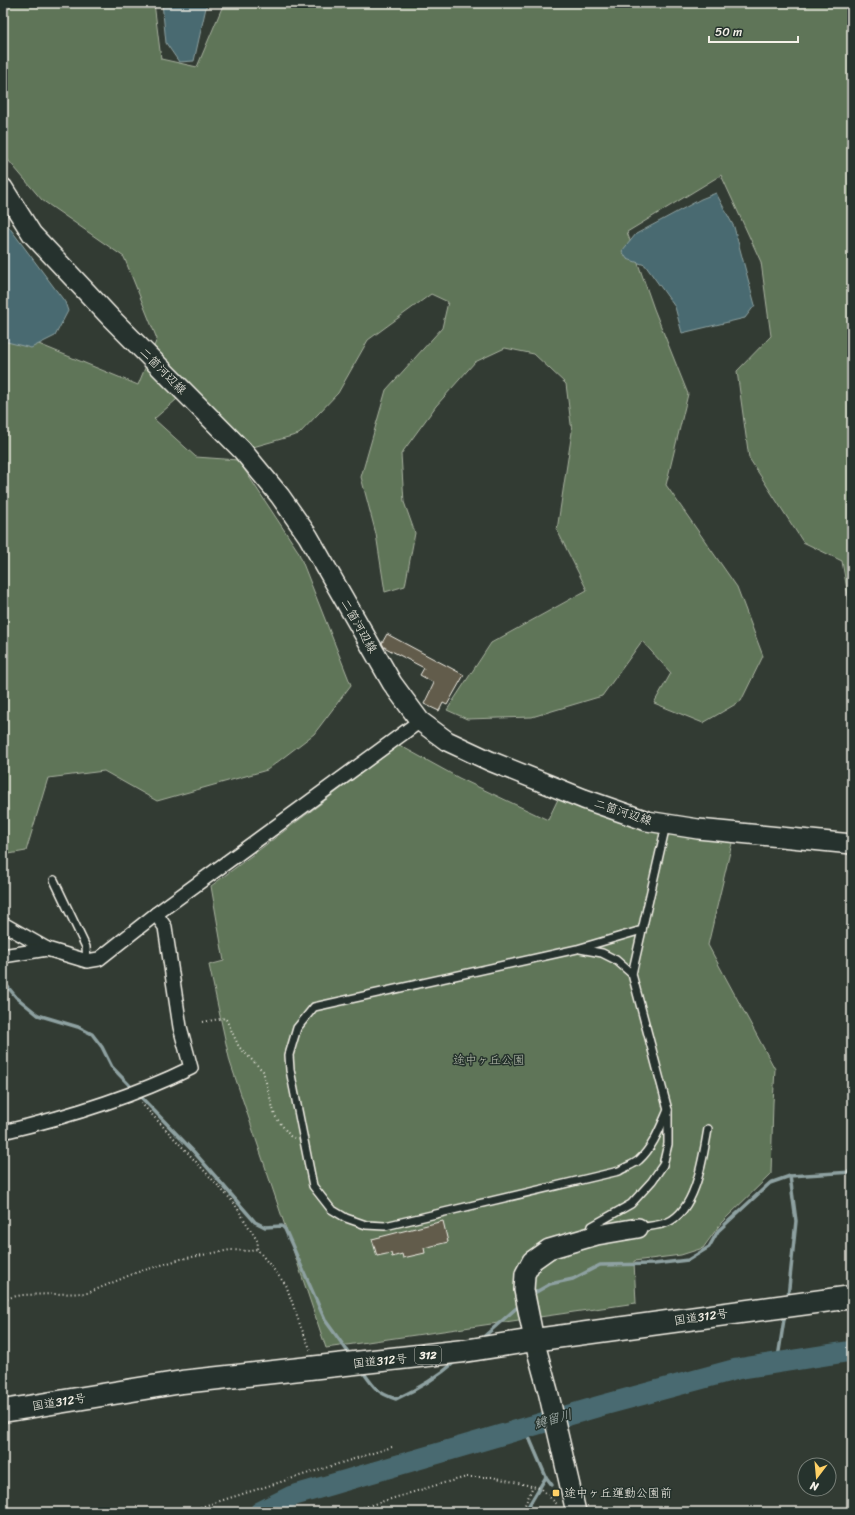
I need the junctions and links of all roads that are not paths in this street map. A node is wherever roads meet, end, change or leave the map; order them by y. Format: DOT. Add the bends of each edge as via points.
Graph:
graph roads {
  1 [pos="3,188"];
  2 [pos="420,721"];
  3 [pos="666,825"];
  4 [pos="852,844"];
  5 [pos="54,880"];
  6 [pos="156,914"];
  7 [pos="3,924"];
  8 [pos="642,930"];
  9 [pos="47,949"];
  10 [pos="577,949"];
  11 [pos="3,956"];
  12 [pos="87,961"];
  13 [pos="632,974"];
  14 [pos="668,1110"];
  15 [pos="708,1129"];
  16 [pos="3,1132"];
  17 [pos="638,1228"];
  18 [pos="590,1237"];
  19 [pos="852,1297"];
  20 [pos="534,1340"];
  21 [pos="3,1411"];
  22 [pos="569,1510"];
  1 -- 2 [label="main road, 二箇河辺線" via="32,234 242,450 280,496 308,536 392,683"];
  2 -- 3 [label="main road, 二箇河辺線" via="447,741 490,761 620,813"];
  2 -- 6 [label="street"];
  3 -- 4 [label="main road, 二箇河辺線"];
  3 -- 8 [label="lane"];
  5 -- 12 [label="lane" via="86,947"];
  6 -- 12 [label="street" via="99,959"];
  6 -- 16 [label="street" via="165,927 180,1027 191,1068 132,1094"];
  7 -- 9 [label="street"];
  8 -- 10 [label="lane"];
  8 -- 13 [label="lane"];
  9 -- 11 [label="street"];
  9 -- 12 [label="street"];
  10 -- 13 [label="lane" via="602,953 616,960"];
  10 -- 14 [label="lane" via="314,1007 297,1028 289,1055 313,1186 330,1209 346,1218 366,1225 385,1226 618,1170 638,1161 650,1146"];
  13 -- 14 [label="lane"];
  14 -- 18 [label="lane" via="668,1144 663,1165 631,1204 592,1226"];
  15 -- 17 [label="lane" via="701,1171 692,1196 679,1214 670,1221"];
  17 -- 18 [label="main road"];
  18 -- 20 [label="main road" via="549,1249 532,1261 525,1274 524,1290"];
  19 -- 20 [label="highway, 国道312号 / 312"];
  20 -- 21 [label="highway, 国道312号 / 312" via="464,1351 182,1382"];
  20 -- 22 [label="main road" via="565,1464"];
}
